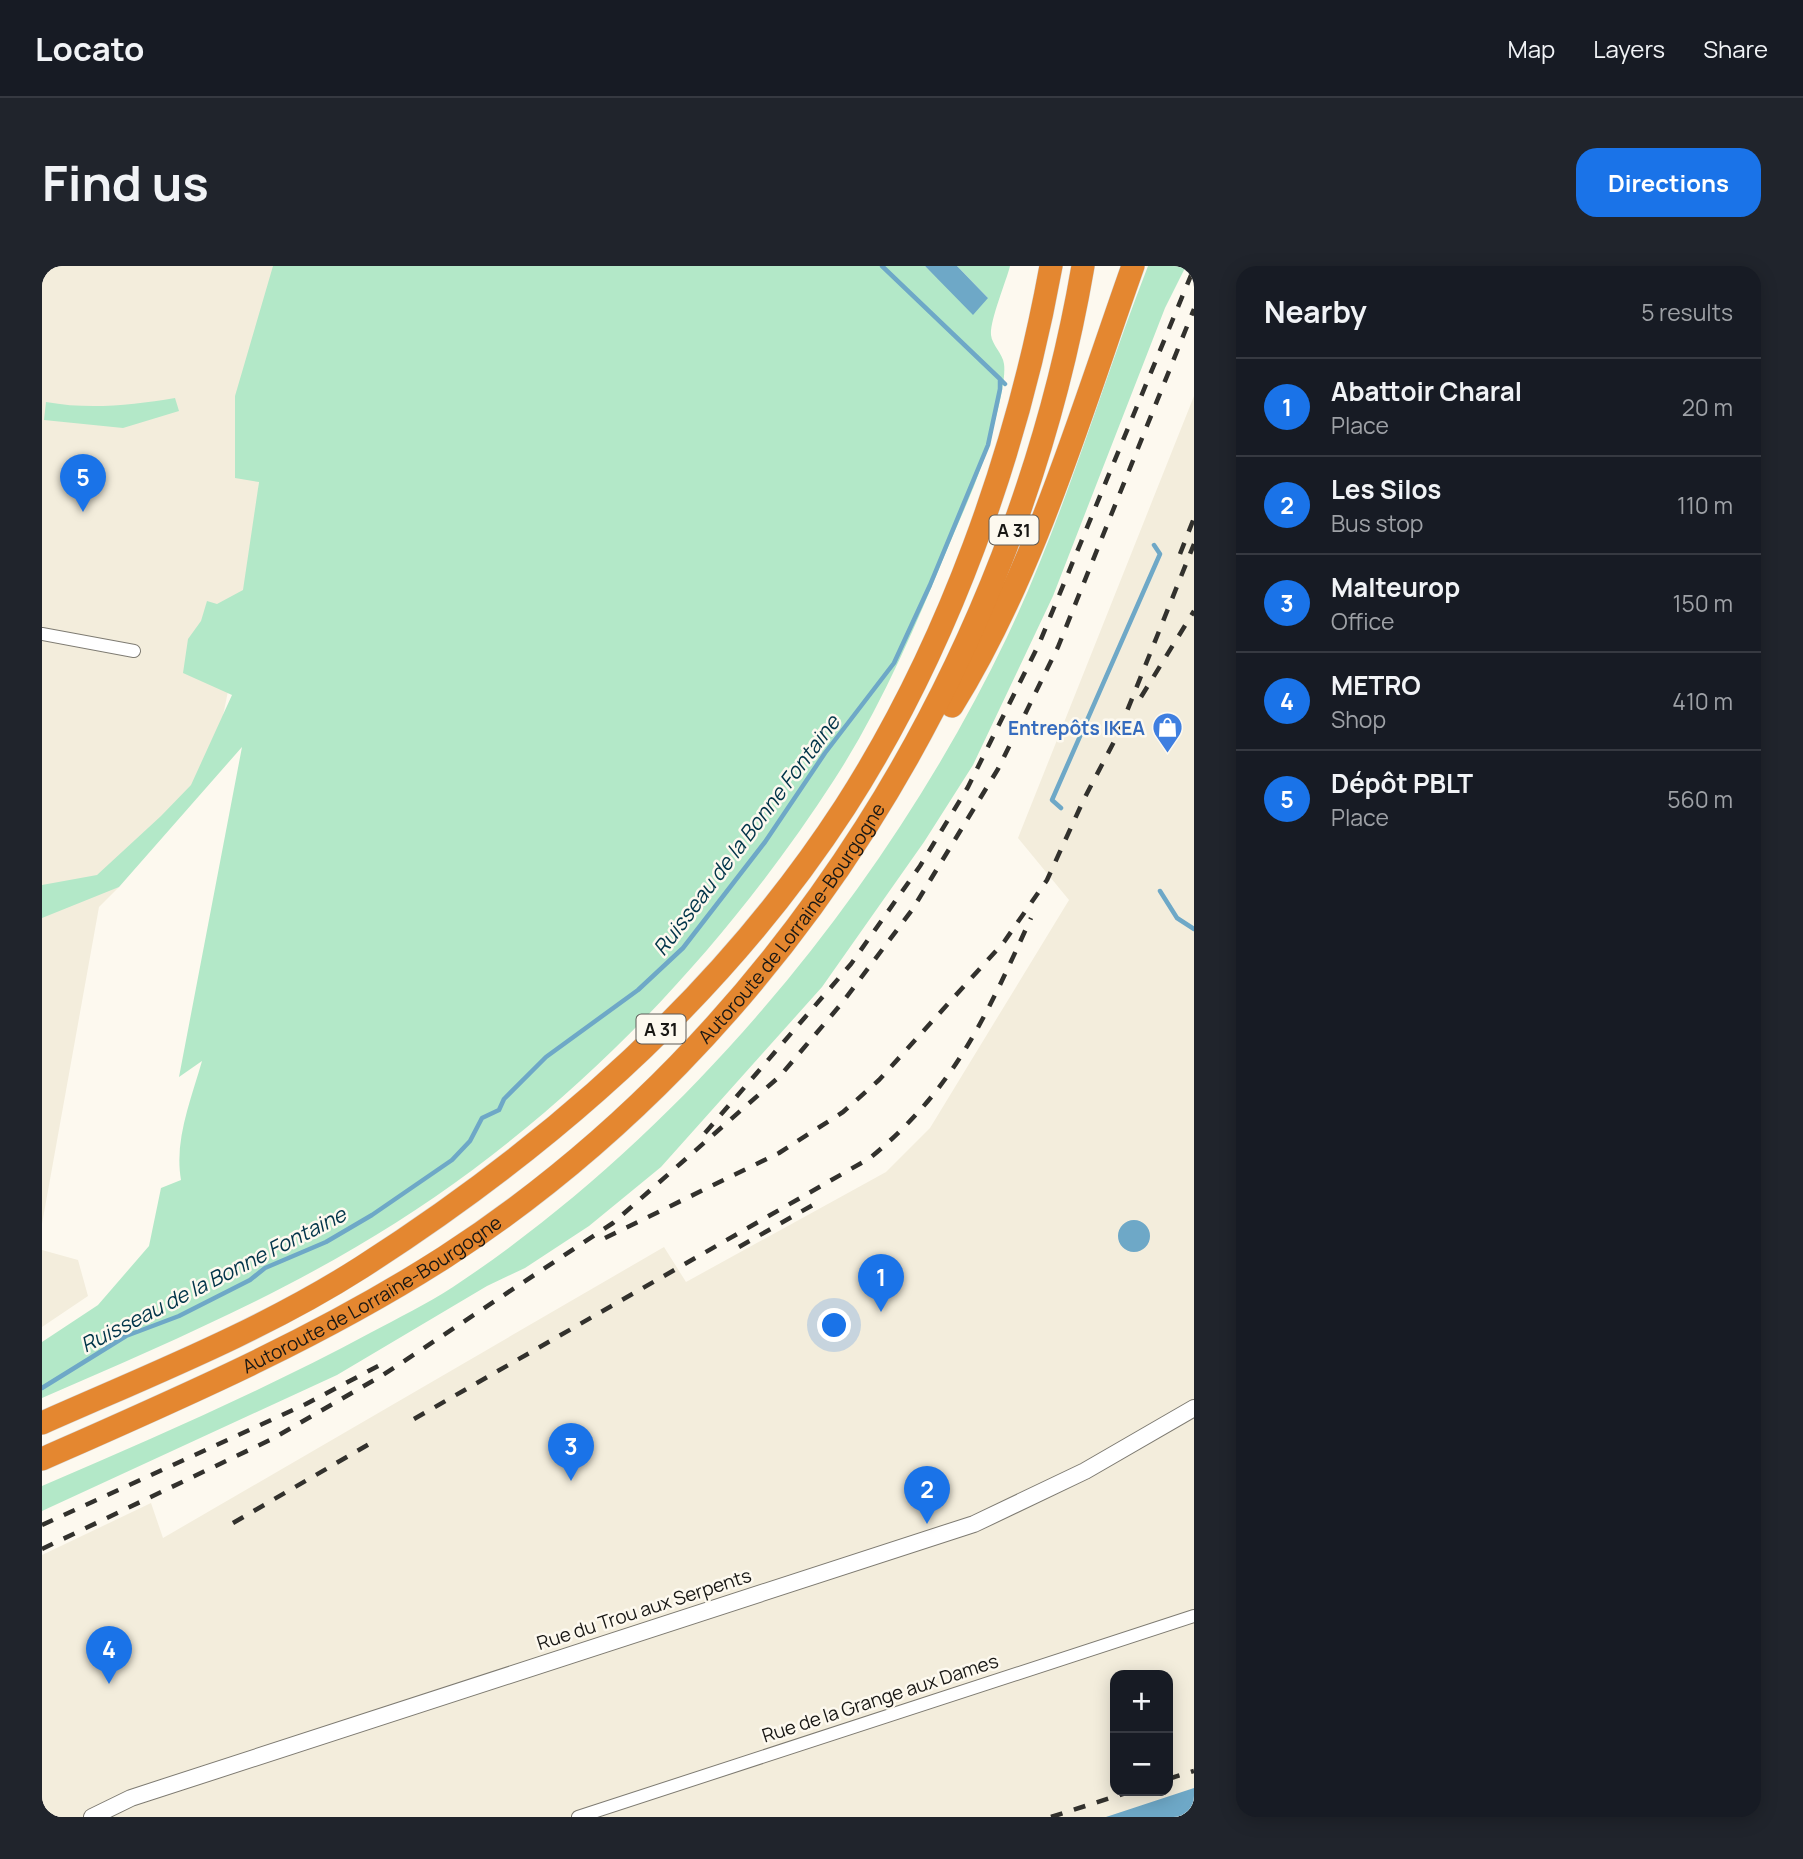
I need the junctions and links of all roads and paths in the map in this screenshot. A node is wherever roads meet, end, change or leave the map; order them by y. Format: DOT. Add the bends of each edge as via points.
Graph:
graph roads {
  1 [pos="1052,266"];
  2 [pos="1083,266"];
  3 [pos="1133,266"];
  4 [pos="42,635"];
  5 [pos="134,651"];
  6 [pos="897,777"];
  7 [pos="1194,1408"];
  8 [pos="42,1423"];
  9 [pos="42,1459"];
  10 [pos="1194,1616"];
  11 [pos="92,1817"];
  12 [pos="578,1817"];
  1 -- 8 [label="highway, Autoroute de Lorraine-Bourgogne / A 31" via="1024,395 988,509 939,629 896,720 844,808 768,912 656,1035 586,1103 361,1268 233,1339"];
  2 -- 6 [label="highway, Autoroute de Lorraine-Bourgogne / A 31" via="1064,362 1016,523 970,636"];
  3 -- 6 [label="highway" via="1055,483 994,629 927,745"];
  4 -- 5 [label="street"];
  6 -- 9 [label="highway, Autoroute de Lorraine-Bourgogne / A 31" via="838,869 746,988 664,1077 550,1178 449,1254 324,1329"];
  7 -- 11 [label="street, Rue du Trou aux Serpents" via="1085,1471 974,1524 131,1798"];
  10 -- 12 [label="street, Rue de la Grange aux Dames"];
}
